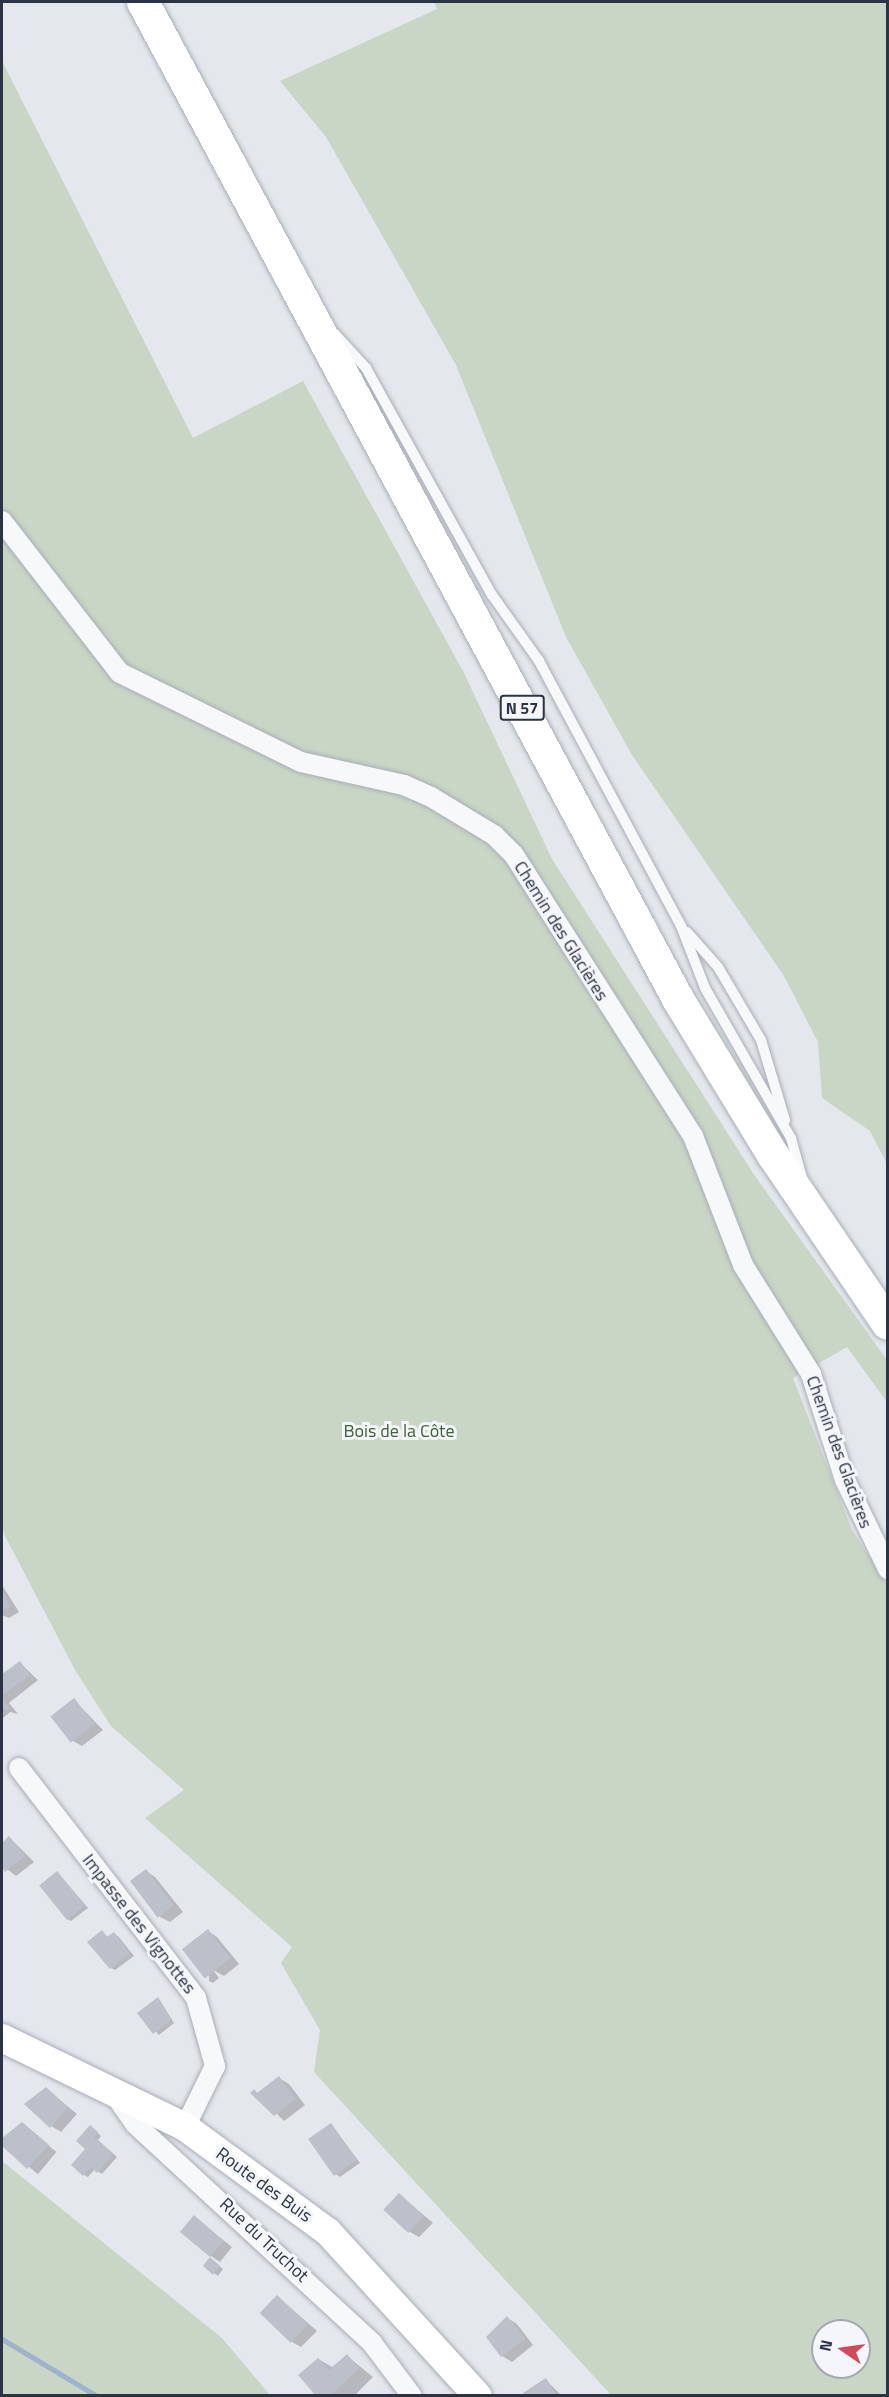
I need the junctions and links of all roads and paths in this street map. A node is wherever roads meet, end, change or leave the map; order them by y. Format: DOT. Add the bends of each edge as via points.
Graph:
graph roads {
  1 [pos="143,2"];
  2 [pos="304,302"];
  3 [pos="2,521"];
  4 [pos="681,926"];
  5 [pos="791,1138"];
  6 [pos="813,1216"];
  7 [pos="888,1324"];
  8 [pos="888,1569"];
  9 [pos="19,1768"];
  10 [pos="2,2038"];
  11 [pos="111,2090"];
  12 [pos="186,2127"];
  13 [pos="412,2396"];
  14 [pos="478,2396"];
  1 -- 2 [label="main road, N 57"];
  2 -- 4 [label="lane" via="378,386 492,595 539,661"];
  2 -- 6 [label="main road, N 57" via="649,947 740,1103"];
  3 -- 8 [label="street, Chemin des Glacières" via="120,673 301,762 404,785 431,797 494,835 514,855 693,1136 743,1265 811,1374 845,1480"];
  4 -- 5 [label="lane" via="705,988"];
  4 -- 5 [label="lane" via="718,967 761,1040"];
  5 -- 6 [label="lane"];
  6 -- 7 [label="main road, N 57"];
  9 -- 12 [label="street, Impasse des Vignottes" via="196,1998 215,2066"];
  10 -- 11 [label="street, Route des Buis"];
  11 -- 12 [label="street, Route des Buis"];
  11 -- 13 [label="street, Rue du Truchot" via="135,2124 372,2343"];
  12 -- 14 [label="street, Route des Buis" via="328,2232"];
}
